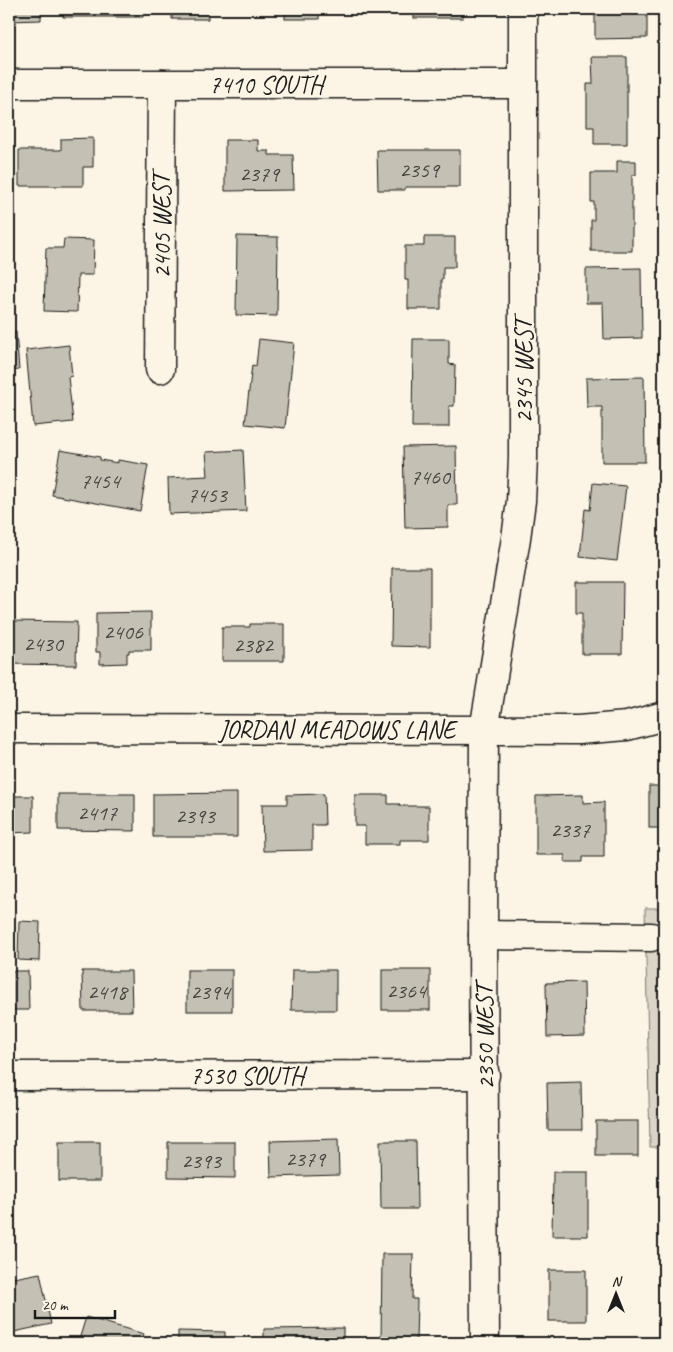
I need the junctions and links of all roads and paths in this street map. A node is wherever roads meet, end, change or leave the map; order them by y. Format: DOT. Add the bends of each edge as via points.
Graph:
graph roads {
  1 [pos="523,9"];
  2 [pos="9,84"];
  3 [pos="162,84"];
  4 [pos="523,84"];
  5 [pos="160,369"];
  6 [pos="664,716"];
  7 [pos="9,728"];
  8 [pos="484,730"];
  9 [pos="483,935"];
  10 [pos="650,937"];
  11 [pos="485,1075"];
  12 [pos="9,1076"];
  13 [pos="485,1343"];
  1 -- 4 [label="street, 2345 WEST"];
  2 -- 3 [label="street, 7410 SOUTH"];
  3 -- 4 [label="street, 7410 SOUTH"];
  3 -- 5 [label="street, 2405 WEST"];
  4 -- 8 [label="street, 2345 WEST" via="521,501"];
  6 -- 8 [label="street, JORDAN MEADOWS LANE" via="627,726 578,730"];
  7 -- 8 [label="street, JORDAN MEADOWS LANE"];
  8 -- 9 [label="street, 2350 WEST"];
  9 -- 10 [label="street"];
  9 -- 11 [label="street, 2350 WEST"];
  11 -- 12 [label="street, 7530 SOUTH"];
  11 -- 13 [label="street, 2350 WEST"];
}
